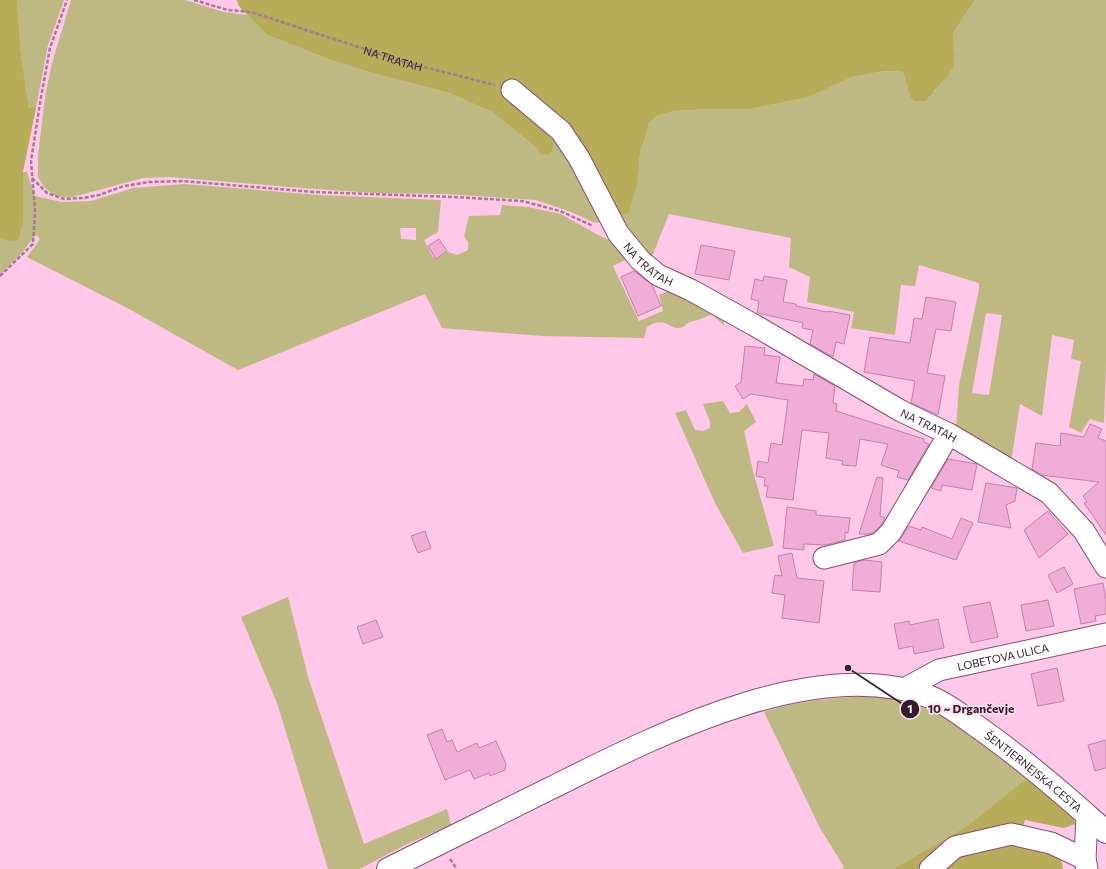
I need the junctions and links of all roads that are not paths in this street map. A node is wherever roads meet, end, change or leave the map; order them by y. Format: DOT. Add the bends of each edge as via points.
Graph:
graph roads {
  1 [pos="512,90"];
  2 [pos="949,434"];
  3 [pos="824,558"];
  4 [pos="1106,567"];
  5 [pos="1106,634"];
  6 [pos="904,689"];
  7 [pos="1087,815"];
  8 [pos="1106,832"];
  9 [pos="1086,864"];
  10 [pos="388,869"];
  11 [pos="930,869"];
  1 -- 2 [label="street, NA TRATAH" via="561,131 618,233 640,260 658,275 754,325 901,411"];
  2 -- 3 [label="street" via="891,532 879,544"];
  2 -- 4 [label="street, NA TRATAH" via="1048,493 1084,531"];
  5 -- 6 [label="street, LOBETOVA ULICA" via="939,670"];
  6 -- 7 [label="main road, ŠENTJERNEJSKA CESTA" via="932,698 1006,746"];
  6 -- 10 [label="main road, ŠENTJERNEJSKA CESTA" via="849,684 813,688 791,691 729,709 619,754"];
  7 -- 8 [label="main road, ŠENTJERNEJSKA CESTA"];
  7 -- 9 [label="street"];
  9 -- 11 [label="street" via="1051,843 1011,834 955,847"];
}
